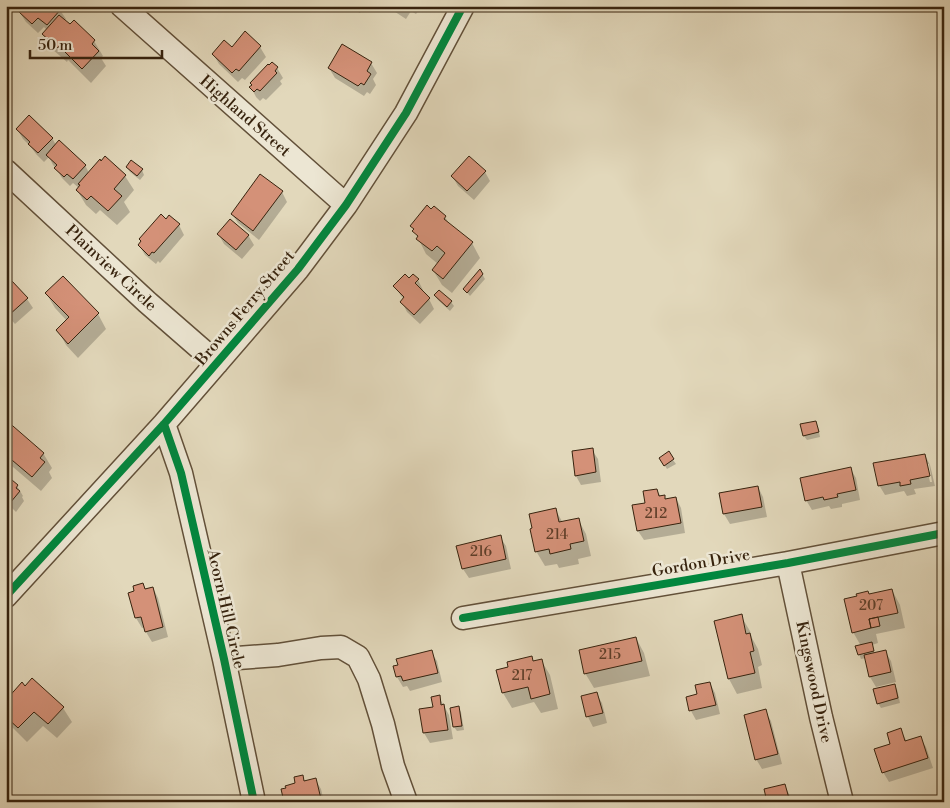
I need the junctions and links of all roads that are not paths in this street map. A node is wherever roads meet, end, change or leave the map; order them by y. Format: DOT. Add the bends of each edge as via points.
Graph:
graph roads {
  1 [pos="122,6"];
  2 [pos="463,6"];
  3 [pos="6,171"];
  4 [pos="346,205"];
  5 [pos="217,363"];
  6 [pos="164,424"];
  7 [pos="944,533"];
  8 [pos="788,563"];
  9 [pos="8,590"];
  10 [pos="463,618"];
  11 [pos="224,659"];
  12 [pos="254,802"];
  13 [pos="406,802"];
  14 [pos="842,802"];
  1 -- 4 [label="street, Highland Street"];
  2 -- 4 [label="street, Browns Ferry Street" via="406,113"];
  3 -- 5 [label="street, Plainview Circle"];
  4 -- 5 [label="street, Browns Ferry Street" via="298,269"];
  5 -- 6 [label="street, Browns Ferry Street"];
  6 -- 9 [label="street, Browns Ferry Street"];
  6 -- 11 [label="street, Acorn Hill Circle" via="181,473"];
  7 -- 8 [label="street, Gordon Drive"];
  8 -- 10 [label="street, Gordon Drive"];
  8 -- 14 [label="street, Kingswood Drive"];
  11 -- 12 [label="street, Acorn Hill Circle"];
  11 -- 13 [label="street" via="341,647 358,657 369,679"];
}
